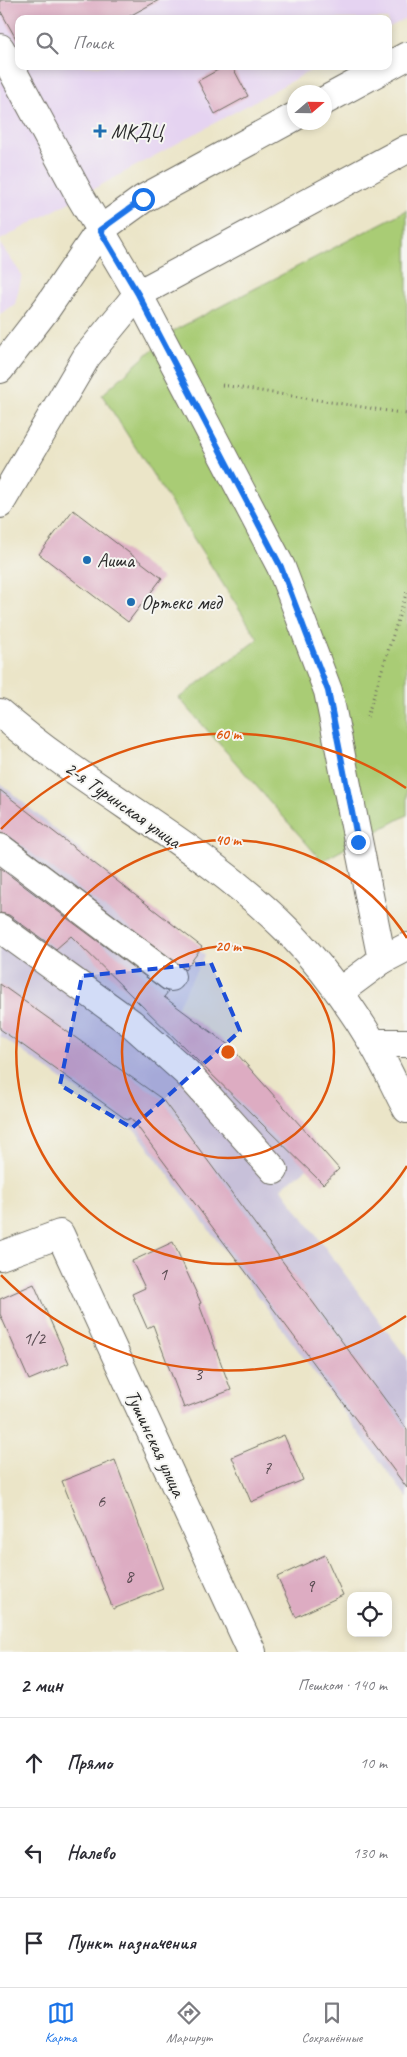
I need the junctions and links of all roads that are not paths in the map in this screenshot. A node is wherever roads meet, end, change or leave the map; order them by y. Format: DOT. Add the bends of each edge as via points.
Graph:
graph roads {
  1 [pos="0,48"];
  2 [pos="407,56"];
  3 [pos="392,64"];
  4 [pos="381,70"];
  5 [pos="332,97"];
  6 [pos="287,121"];
  7 [pos="407,149"];
  8 [pos="100,230"];
  9 [pos="138,294"];
  10 [pos="0,370"];
  11 [pos="0,504"];
  12 [pos="0,712"];
  13 [pos="0,848"];
  14 [pos="0,928"];
  15 [pos="407,947"];
  16 [pos="382,960"];
  17 [pos="171,977"];
  18 [pos="339,992"];
  19 [pos="373,1043"];
  20 [pos="407,1043"];
  21 [pos="407,1109"];
  22 [pos="274,1170"];
  23 [pos="0,1256"];
  24 [pos="252,1652"];
  1 -- 8 [label="street"];
  2 -- 3 [label="street"];
  4 -- 5 [label="street"];
  6 -- 8 [label="street" via="143,199"];
  7 -- 9 [label="street"];
  8 -- 9 [label="street"];
  8 -- 10 [label="street" via="48,308"];
  9 -- 11 [label="street" via="87,356"];
  9 -- 16 [label="street" via="281,567 328,691"];
  12 -- 18 [label="street, 2-я Туринская улица" via="34,741 221,873 287,930"];
  13 -- 17 [label="street"];
  14 -- 22 [label="street" via="131,1023 186,1072"];
  15 -- 16 [label="street"];
  16 -- 18 [label="street"];
  18 -- 19 [label="street, 2-я Туринская улица"];
  19 -- 20 [label="street"];
  19 -- 21 [label="street, 2-я Туринская улица"];
  23 -- 24 [label="street, Тушинская улица" via="60,1234"];
}
